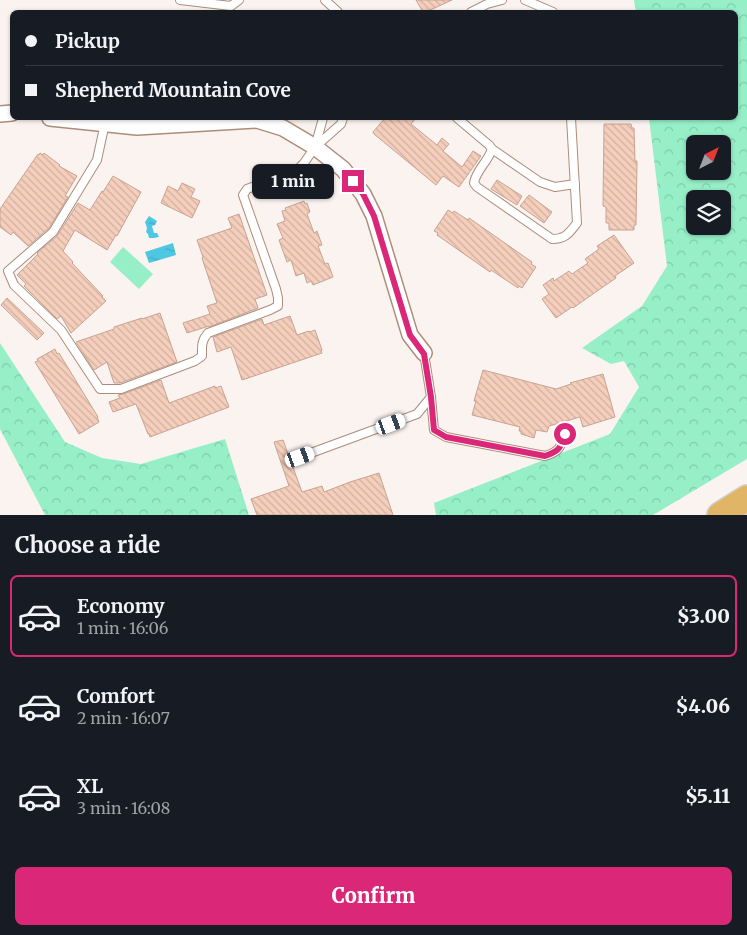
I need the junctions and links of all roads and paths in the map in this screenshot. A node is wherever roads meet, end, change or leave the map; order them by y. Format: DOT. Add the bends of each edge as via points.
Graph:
graph roads {
  1 [pos="180,0"];
  2 [pos="239,0"];
  3 [pos="325,0"];
  4 [pos="502,0"];
  5 [pos="525,0"];
  6 [pos="336,10"];
  7 [pos="475,10"];
  8 [pos="548,10"];
  9 [pos="72,120"];
  10 [pos="322,120"];
  11 [pos="342,120"];
  12 [pos="459,120"];
  13 [pos="572,120"];
  14 [pos="105,123"];
  15 [pos="315,147"];
  16 [pos="492,149"];
  17 [pos="575,184"];
  18 [pos="424,354"];
  19 [pos="431,397"];
  20 [pos="565,434"];
  21 [pos="300,457"];
  22 [pos="747,498"];
  23 [pos="747,503"];
  24 [pos="720,515"];
  1 -- 2 [label="lane" via="231,6"];
  3 -- 6 [label="lane"];
  4 -- 7 [label="lane"];
  5 -- 8 [label="lane"];
  9 -- 14 [label="street"];
  10 -- 15 [label="lane"];
  11 -- 15 [label="lane"];
  12 -- 16 [label="lane"];
  13 -- 17 [label="lane"];
  14 -- 15 [label="street" via="137,127 257,120 283,128"];
  14 -- 15 [label="lane" via="97,160 53,232 8,271 14,285 61,330 100,390 121,390 195,361 202,356 202,344 208,334 278,306 276,289 243,196 247,189 297,170"];
  15 -- 18 [label="street" via="343,168 363,194 374,216 410,335"];
  16 -- 17 [label="lane" via="540,182 555,186"];
  16 -- 17 [label="lane" via="474,183 552,239 560,239 570,233 577,223"];
  18 -- 19 [label="lane"];
  19 -- 20 [label="lane" via="434,430 446,437 545,456 561,447"];
  19 -- 21 [label="lane" via="417,414"];
  22 -- 24 [label="highway"];
  23 -- 24 [label="highway"];
}
